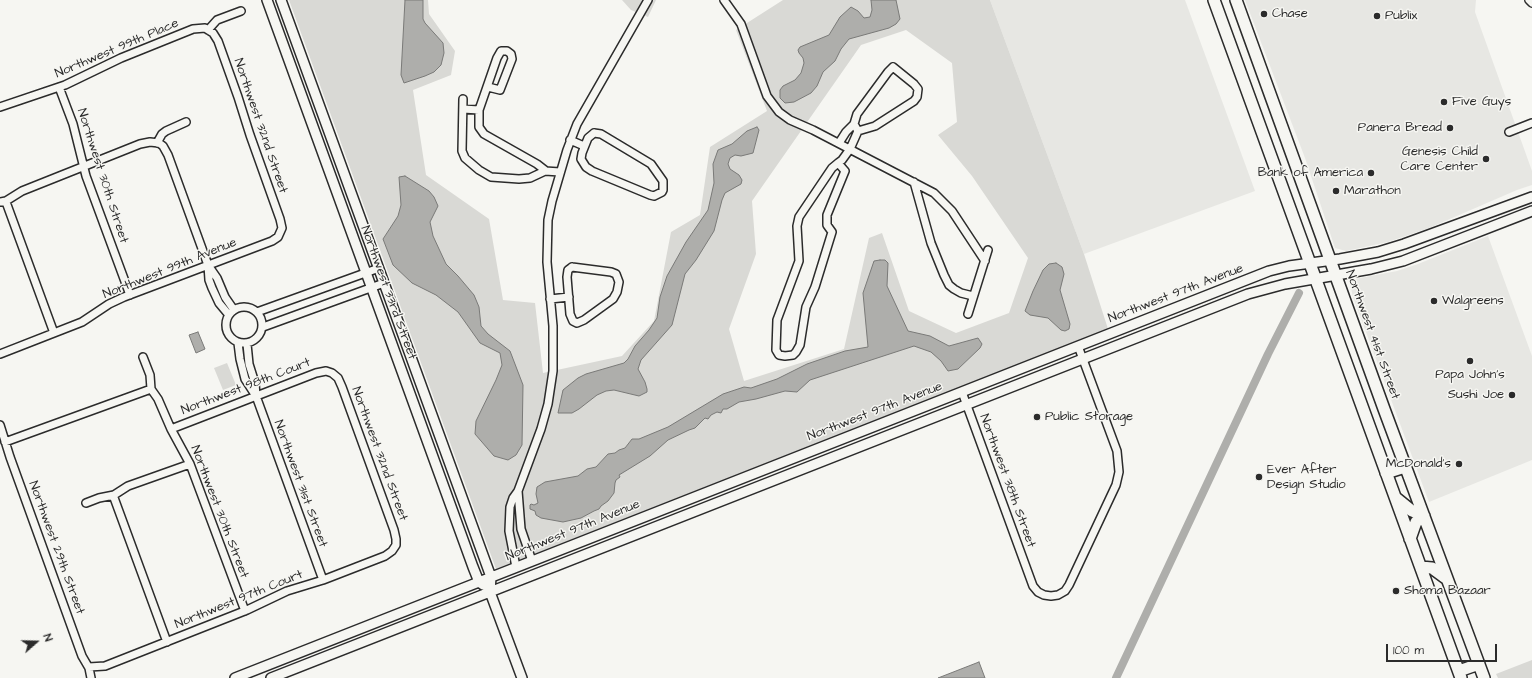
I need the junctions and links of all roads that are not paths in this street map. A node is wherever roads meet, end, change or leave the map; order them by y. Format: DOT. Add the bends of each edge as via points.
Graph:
graph roads {
  1 [pos="267,0"];
  2 [pos="281,0"];
  3 [pos="648,0"];
  4 [pos="724,0"];
  5 [pos="1214,0"];
  6 [pos="1236,0"];
  7 [pos="1529,0"];
  8 [pos="1532,3"];
  9 [pos="241,11"];
  10 [pos="208,30"];
  11 [pos="59,87"];
  12 [pos="488,87"];
  13 [pos="463,99"];
  14 [pos="0,107"];
  15 [pos="463,109"];
  16 [pos="479,110"];
  17 [pos="186,122"];
  18 [pos="1532,123"];
  19 [pos="854,124"];
  20 [pos="858,132"];
  21 [pos="1509,132"];
  22 [pos="570,140"];
  23 [pos="158,143"];
  24 [pos="839,144"];
  25 [pos="584,146"];
  26 [pos="850,149"];
  27 [pos="838,163"];
  28 [pos="84,167"];
  29 [pos="546,171"];
  30 [pos="560,172"];
  31 [pos="914,182"];
  32 [pos="1532,197"];
  33 [pos="3,202"];
  34 [pos="1532,211"];
  35 [pos="281,233"];
  36 [pos="988,250"];
  37 [pos="1330,260"];
  38 [pos="985,261"];
  39 [pos="1310,263"];
  40 [pos="208,265"];
  41 [pos="379,268"];
  42 [pos="366,272"];
  43 [pos="1335,275"];
  44 [pos="1315,278"];
  45 [pos="384,283"];
  46 [pos="372,288"];
  47 [pos="130,295"];
  48 [pos="973,296"];
  49 [pos="569,297"];
  50 [pos="550,299"];
  51 [pos="257,312"];
  52 [pos="232,313"];
  53 [pos="968,314"];
  54 [pos="263,327"];
  55 [pos="54,333"];
  56 [pos="238,343"];
  57 [pos="247,344"];
  58 [pos="1078,346"];
  59 [pos="0,354"];
  60 [pos="143,357"];
  61 [pos="1083,359"];
  62 [pos="330,372"];
  63 [pos="151,389"];
  64 [pos="962,392"];
  65 [pos="256,396"];
  66 [pos="967,405"];
  67 [pos="0,425"];
  68 [pos="171,429"];
  69 [pos="857,433"];
  70 [pos="5,442"];
  71 [pos="862,446"];
  72 [pos="190,464"];
  73 [pos="1405,467"];
  74 [pos="1386,473"];
  75 [pos="518,491"];
  76 [pos="113,495"];
  77 [pos="1395,497"];
  78 [pos="86,503"];
  79 [pos="666,508"];
  80 [pos="1424,516"];
  81 [pos="671,521"];
  82 [pos="1410,539"];
  83 [pos="395,547"];
  84 [pos="532,561"];
  85 [pos="516,567"];
  86 [pos="1421,567"];
  87 [pos="491,577"];
  88 [pos="1447,579"];
  89 [pos="323,580"];
  90 [pos="479,582"];
  91 [pos="490,592"];
  92 [pos="245,611"];
  93 [pos="167,642"];
  94 [pos="1479,664"];
  95 [pos="89,668"];
  96 [pos="1460,675"];
  97 [pos="91,678"];
  98 [pos="235,678"];
  99 [pos="271,678"];
  100 [pos="522,678"];
  101 [pos="1484,678"];
  1 -- 42 [label="street, Northwest 33rd Street"];
  2 -- 41 [label="street, Northwest 33rd Street"];
  3 -- 22 [label="street" via="584,110"];
  4 -- 24 [label="street" via="741,24 767,96 779,112"];
  5 -- 39 [label="main road"];
  6 -- 37 [label="main road, Northwest 41st Street"];
  7 -- 8 [label="street"];
  9 -- 10 [label="street" via="218,20"];
  10 -- 11 [label="street, Northwest 99th Place" via="193,29"];
  10 -- 35 [label="street, Northwest 32nd Street" via="216,38 238,97 281,222"];
  11 -- 14 [label="street, Northwest 99th Place"];
  11 -- 28 [label="street, Northwest 30th Street" via="73,124"];
  12 -- 12 [label="street" via="498,55 502,51 507,51 512,59 500,90"];
  12 -- 16 [label="street"];
  13 -- 15 [label="street"];
  15 -- 16 [label="street"];
  15 -- 29 [label="street" via="462,151 466,158 488,176 519,179 530,178"];
  16 -- 29 [label="street" via="478,125 482,132"];
  17 -- 23 [label="street" via="166,131"];
  18 -- 21 [label="street"];
  19 -- 20 [label="street"];
  19 -- 20 [label="street" via="858,114 893,67 918,89 914,101 875,126"];
  19 -- 24 [label="street"];
  20 -- 26 [label="street"];
  22 -- 25 [label="street"];
  22 -- 30 [label="street"];
  23 -- 28 [label="street" via="148,142"];
  23 -- 40 [label="street" via="168,155"];
  24 -- 26 [label="street"];
  25 -- 25 [label="street" via="581,159 589,169 650,195 662,192 662,181 651,164 644,159 598,133 590,136"];
  26 -- 27 [label="street"];
  26 -- 31 [label="street"];
  27 -- 27 [label="street" via="799,217 799,261 777,324 776,350 779,355 793,355 800,345 806,307 832,232 827,225 827,215 845,171"];
  28 -- 33 [label="street" via="22,191"];
  28 -- 47 [label="street, Northwest 30th Street"];
  29 -- 30 [label="street"];
  30 -- 50 [label="street" via="548,220 547,262"];
  31 -- 38 [label="street" via="928,188 948,206"];
  31 -- 48 [label="street" via="931,244 944,275 954,289"];
  32 -- 37 [label="street, Northwest 97th Avenue" via="1404,244 1378,252"];
  33 -- 55 [label="street"];
  34 -- 43 [label="street, Northwest 97th Avenue" via="1410,259"];
  35 -- 40 [label="street, Northwest 99th Avenue" via="277,239"];
  36 -- 38 [label="street"];
  37 -- 39 [label="street, Northwest 97th Avenue"];
  37 -- 43 [label="main road, Northwest 41st Street"];
  38 -- 48 [label="street"];
  39 -- 44 [label="main road"];
  39 -- 58 [label="street, Northwest 97th Avenue" via="1269,271"];
  40 -- 47 [label="street, Northwest 99th Avenue"];
  40 -- 52 [label="street" via="217,278"];
  41 -- 42 [label="street"];
  41 -- 45 [label="street, Northwest 33rd Street"];
  42 -- 46 [label="street, Northwest 33rd Street"];
  42 -- 51 [label="street"];
  43 -- 44 [label="street, Northwest 97th Avenue"];
  43 -- 73 [label="main road, Northwest 41st Street"];
  44 -- 61 [label="street, Northwest 97th Avenue" via="1254,292"];
  44 -- 74 [label="main road"];
  45 -- 46 [label="street"];
  45 -- 87 [label="street, Northwest 33rd Street"];
  46 -- 54 [label="street"];
  46 -- 90 [label="street, Northwest 33rd Street"];
  47 -- 55 [label="street, Northwest 99th Avenue" via="109,304 82,322"];
  48 -- 53 [label="street"];
  49 -- 49 [label="street" via="571,318 575,323 580,322 613,299 619,285 617,276 612,272 572,267 567,273"];
  49 -- 50 [label="street"];
  50 -- 75 [label="street" via="554,346 552,382 541,429"];
  51 -- 52 [label="street" via="246,307"];
  51 -- 54 [label="street"];
  52 -- 56 [label="street" via="226,322 227,330"];
  54 -- 57 [label="street" via="257,339"];
  55 -- 59 [label="street, Northwest 99th Avenue"];
  56 -- 57 [label="street"];
  56 -- 65 [label="street, Northwest 31st Street" via="243,373"];
  57 -- 65 [label="street, Northwest 31st Street"];
  58 -- 61 [label="street"];
  58 -- 64 [label="street, Northwest 97th Avenue"];
  60 -- 63 [label="street, Northwest 30th Street" via="150,375"];
  61 -- 66 [label="street, Northwest 97th Avenue"];
  61 -- 66 [label="street, Northwest 38th Street" via="1117,451 1118,479 1066,589 1054,596 1044,595 1036,589 1030,579"];
  62 -- 65 [label="street, Northwest 98th Court" via="316,373"];
  62 -- 83 [label="street, Northwest 32nd Street" via="338,378 342,386 395,534"];
  63 -- 68 [label="street, Northwest 30th Street"];
  63 -- 70 [label="street"];
  64 -- 66 [label="street, Northwest 38th Street"];
  64 -- 69 [label="street, Northwest 97th Avenue"];
  65 -- 68 [label="street, Northwest 98th Court"];
  65 -- 89 [label="street, Northwest 31st Street"];
  66 -- 71 [label="street, Northwest 97th Avenue"];
  67 -- 70 [label="street, Northwest 29th Street"];
  68 -- 72 [label="street, Northwest 30th Street"];
  69 -- 71 [label="street"];
  69 -- 79 [label="street, Northwest 97th Avenue"];
  70 -- 95 [label="street, Northwest 29th Street" via="82,656"];
  71 -- 81 [label="street, Northwest 97th Avenue"];
  72 -- 76 [label="street" via="128,486"];
  72 -- 92 [label="street, Northwest 30th Street"];
  73 -- 74 [label="main road"];
  73 -- 80 [label="main road, Northwest 41st Street"];
  74 -- 77 [label="main road"];
  75 -- 84 [label="street" via="521,529"];
  75 -- 85 [label="street" via="512,502 509,519"];
  76 -- 78 [label="street"];
  76 -- 93 [label="street"];
  77 -- 80 [label="main road" via="1412,511"];
  77 -- 82 [label="main road"];
  79 -- 81 [label="street"];
  79 -- 84 [label="street, Northwest 97th Avenue"];
  80 -- 82 [label="main road" via="1416,522"];
  80 -- 88 [label="main road, Northwest 41st Street"];
  81 -- 91 [label="street, Northwest 97th Avenue"];
  82 -- 86 [label="main road"];
  83 -- 89 [label="street, Northwest 97th Court" via="386,556"];
  84 -- 85 [label="street, Northwest 97th Avenue"];
  85 -- 87 [label="street, Northwest 97th Avenue"];
  86 -- 88 [label="main road" via="1432,568"];
  86 -- 96 [label="main road"];
  87 -- 90 [label="street, Northwest 97th Avenue"];
  87 -- 91 [label="street, Northwest 33rd Street"];
  88 -- 94 [label="main road, Northwest 41st Street"];
  89 -- 92 [label="street, Northwest 97th Court" via="287,591"];
  90 -- 91 [label="street, Northwest 33rd Street"];
  90 -- 98 [label="street, Northwest 97th Avenue"];
  91 -- 99 [label="street, Northwest 97th Avenue"];
  91 -- 100 [label="street, Northwest 33rd Street"];
  92 -- 93 [label="street, Northwest 97th Court"];
  93 -- 95 [label="street, Northwest 97th Court" via="102,667"];
  94 -- 96 [label="main road"];
  94 -- 101 [label="main road, Northwest 41st Street"];
  95 -- 97 [label="street, Northwest 29th Street"];
}
